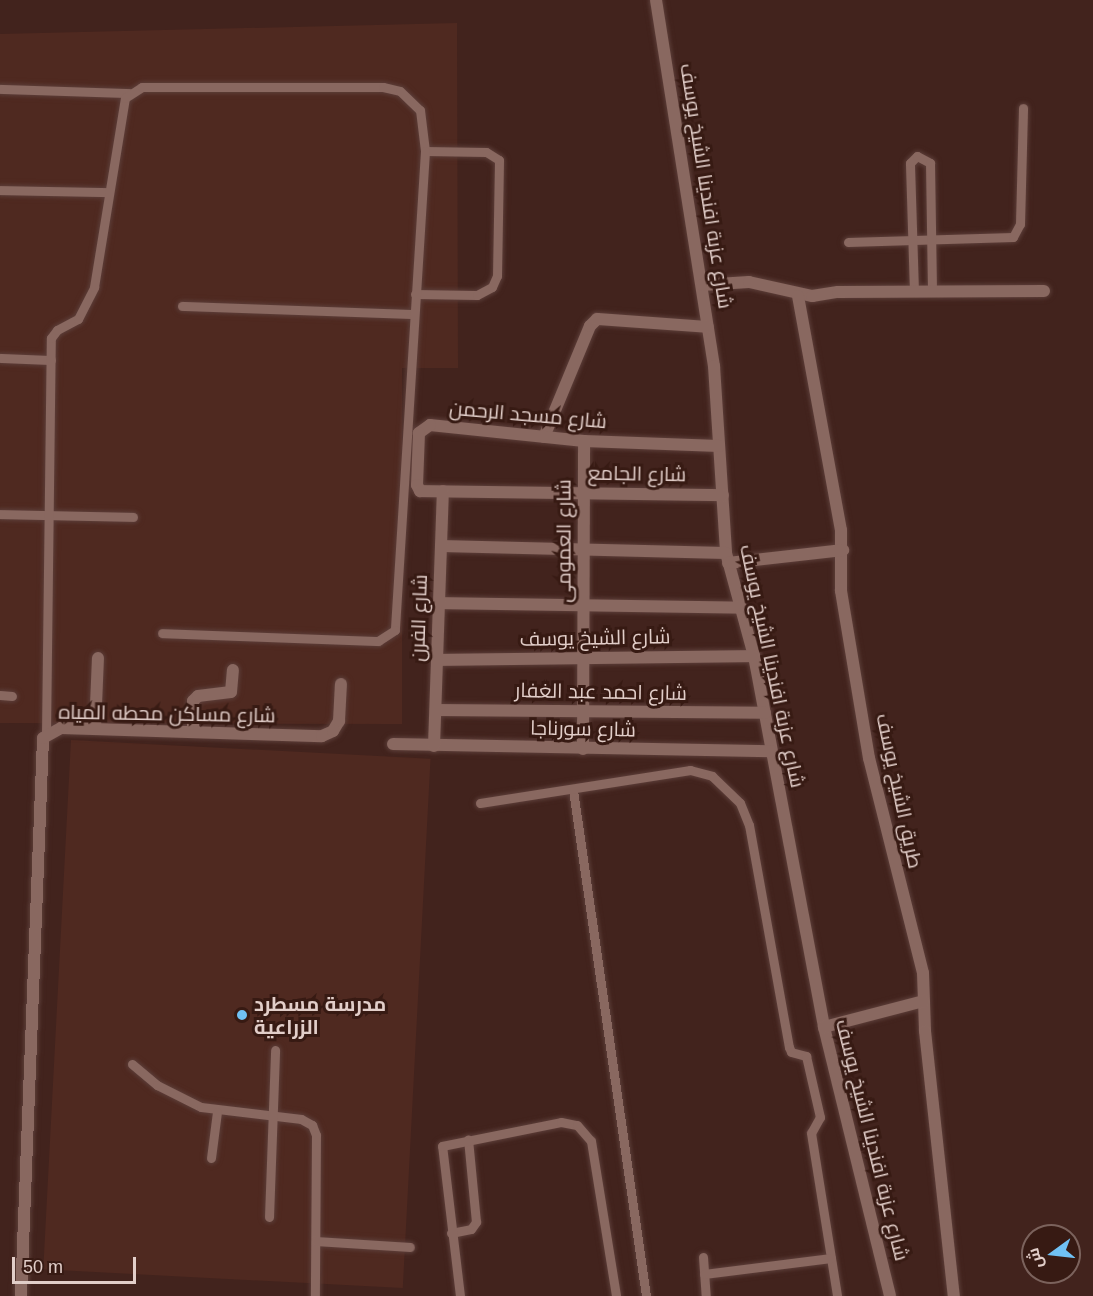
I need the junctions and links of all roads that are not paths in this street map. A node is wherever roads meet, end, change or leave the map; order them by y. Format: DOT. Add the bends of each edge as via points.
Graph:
graph roads {
  1 [pos="656,0"];
  2 [pos="0,89"];
  3 [pos="129,93"];
  4 [pos="1023,108"];
  5 [pos="424,151"];
  6 [pos="0,190"];
  7 [pos="109,192"];
  8 [pos="930,205"];
  9 [pos="911,206"];
  10 [pos="912,241"];
  11 [pos="931,241"];
  12 [pos="848,242"];
  13 [pos="702,285"];
  14 [pos="1044,291"];
  15 [pos="914,292"];
  16 [pos="932,292"];
  17 [pos="415,294"];
  18 [pos="798,296"];
  19 [pos="182,306"];
  20 [pos="414,314"];
  21 [pos="708,327"];
  22 [pos="0,358"];
  23 [pos="51,360"];
  24 [pos="544,437"];
  25 [pos="584,441"];
  26 [pos="719,446"];
  27 [pos="443,491"];
  28 [pos="584,493"];
  29 [pos="723,495"];
  30 [pos="0,514"];
  31 [pos="48,515"];
  32 [pos="134,517"];
  33 [pos="441,546"];
  34 [pos="584,550"];
  35 [pos="843,550"];
  36 [pos="727,558"];
  37 [pos="439,603"];
  38 [pos="584,605"];
  39 [pos="741,608"];
  40 [pos="162,633"];
  41 [pos="754,656"];
  42 [pos="98,658"];
  43 [pos="583,658"];
  44 [pos="438,660"];
  45 [pos="233,670"];
  46 [pos="341,684"];
  47 [pos="0,695"];
  48 [pos="12,696"];
  49 [pos="436,710"];
  50 [pos="583,711"];
  51 [pos="765,713"];
  52 [pos="95,729"];
  53 [pos="193,732"];
  54 [pos="46,734"];
  55 [pos="393,744"];
  56 [pos="434,746"];
  57 [pos="583,749"];
  58 [pos="771,751"];
  59 [pos="573,790"];
  60 [pos="480,803"];
  61 [pos="924,1001"];
  62 [pos="824,1027"];
  63 [pos="275,1050"];
  64 [pos="132,1064"];
  65 [pos="217,1112"];
  66 [pos="273,1117"];
  67 [pos="468,1139"];
  68 [pos="211,1158"];
  69 [pos="269,1217"];
  70 [pos="451,1233"];
  71 [pos="316,1241"];
  72 [pos="410,1247"];
  73 [pos="703,1257"];
  74 [pos="831,1258"];
  75 [pos="704,1274"];
  76 [pos="21,1296"];
  77 [pos="315,1296"];
  78 [pos="460,1296"];
  79 [pos="616,1296"];
  80 [pos="646,1296"];
  81 [pos="706,1296"];
  82 [pos="837,1296"];
  83 [pos="890,1296"];
  84 [pos="954,1296"];
  1 -- 13 [label="street, شارع عزبة افندينا الشيخ يوسف"];
  2 -- 3 [label="lane"];
  3 -- 5 [label="lane" via="142,87 392,88 408,96 420,110"];
  3 -- 7 [label="lane" via="123,103"];
  4 -- 11 [label="lane" via="1017,234 1009,240"];
  5 -- 17 [label="lane"];
  5 -- 17 [label="lane" via="486,152 499,160 496,276 492,287 477,296"];
  6 -- 7 [label="lane"];
  7 -- 23 [label="lane" via="89,301 78,319 54,333"];
  8 -- 9 [label="lane"];
  8 -- 9 [label="lane" via="930,163 917,156 910,163"];
  8 -- 11 [label="lane"];
  9 -- 10 [label="lane"];
  10 -- 11 [label="lane"];
  10 -- 12 [label="lane"];
  10 -- 15 [label="lane"];
  11 -- 16 [label="lane"];
  13 -- 18 [label="street" via="749,282"];
  13 -- 21 [label="street, شارع عزبة افندينا الشيخ يوسف"];
  14 -- 16 [label="street"];
  15 -- 16 [label="street"];
  15 -- 18 [label="street"];
  17 -- 20 [label="lane"];
  18 -- 35 [label="street, طريق الشيخ يوسف"];
  19 -- 20 [label="lane"];
  20 -- 40 [label="lane" via="397,625 392,635 378,641"];
  21 -- 24 [label="street" via="597,319 590,326"];
  21 -- 26 [label="street, شارع عزبة افندينا الشيخ يوسف"];
  22 -- 23 [label="lane"];
  23 -- 31 [label="lane"];
  24 -- 25 [label="street, شارع مسجد الرحمن"];
  24 -- 27 [label="street, شارع مسجد الرحمن" via="425,426 420,433 417,489"];
  25 -- 26 [label="street, شارع مسجد الرحمن"];
  25 -- 28 [label="street, شارع العمومى"];
  26 -- 29 [label="street, شارع عزبة افندينا الشيخ يوسف"];
  27 -- 28 [label="street, شارع الجامع"];
  27 -- 33 [label="street, شارع الفرن"];
  28 -- 29 [label="street, شارع الجامع"];
  28 -- 34 [label="street, شارع العمومى"];
  29 -- 36 [label="street, شارع عزبة افندينا الشيخ يوسف"];
  30 -- 31 [label="lane"];
  31 -- 32 [label="lane"];
  31 -- 54 [label="lane"];
  33 -- 34 [label="street"];
  33 -- 37 [label="street, شارع الفرن"];
  34 -- 36 [label="street"];
  34 -- 38 [label="street, شارع العمومى"];
  35 -- 36 [label="street"];
  35 -- 61 [label="street, طريق الشيخ يوسف" via="841,591 869,758 923,973"];
  36 -- 39 [label="street, شارع عزبة افندينا الشيخ يوسف"];
  37 -- 38 [label="street"];
  37 -- 44 [label="street, شارع الفرن"];
  38 -- 39 [label="street"];
  38 -- 43 [label="street, شارع العمومى"];
  39 -- 41 [label="street, شارع عزبة افندينا الشيخ يوسف"];
  41 -- 43 [label="street, شارع الشيخ يوسف"];
  41 -- 51 [label="street, شارع عزبة افندينا الشيخ يوسف"];
  42 -- 52 [label="street"];
  43 -- 44 [label="street, شارع الشيخ يوسف"];
  43 -- 50 [label="street, شارع العمومى"];
  44 -- 49 [label="street, شارع الفرن"];
  45 -- 53 [label="street" via="231,692 198,696 193,701"];
  46 -- 53 [label="street, شارع مساكن محطه المياه" via="339,721 328,735"];
  47 -- 48 [label="lane"];
  49 -- 50 [label="street, شارع احمد عبد الغفار"];
  49 -- 56 [label="street, شارع الفرن"];
  50 -- 51 [label="street, شارع احمد عبد الغفار"];
  50 -- 57 [label="street, شارع العمومى"];
  51 -- 58 [label="street, شارع عزبة افندينا الشيخ يوسف"];
  52 -- 53 [label="street, شارع مساكن محطه المياه"];
  52 -- 54 [label="street, شارع مساكن محطه المياه" via="61,728"];
  54 -- 76 [label="street, شارع مساكن محطه المياه" via="40,748"];
  55 -- 56 [label="street, شارع سورناجا"];
  56 -- 57 [label="street, شارع سورناجا"];
  57 -- 58 [label="street, شارع سورناجا"];
  58 -- 62 [label="street, شارع عزبة افندينا الشيخ يوسف"];
  59 -- 60 [label="lane"];
  59 -- 74 [label="lane" via="690,770 718,780 744,810 789,1047 791,1052 806,1056 820,1117 811,1133"];
  59 -- 80 [label="lane"];
  61 -- 62 [label="street"];
  61 -- 84 [label="street, طريق الشيخ يوسف"];
  62 -- 83 [label="street, شارع عزبة افندينا الشيخ يوسف"];
  63 -- 66 [label="lane"];
  64 -- 65 [label="lane" via="171,1094"];
  65 -- 66 [label="lane"];
  65 -- 68 [label="lane"];
  66 -- 69 [label="lane"];
  66 -- 71 [label="lane" via="301,1119 315,1130"];
  67 -- 70 [label="lane" via="476,1221 471,1229"];
  67 -- 70 [label="lane" via="445,1144 440,1149"];
  67 -- 79 [label="lane" via="561,1122 585,1132 592,1147"];
  70 -- 78 [label="lane"];
  71 -- 72 [label="lane"];
  71 -- 77 [label="lane"];
  73 -- 75 [label="lane"];
  74 -- 75 [label="lane"];
  74 -- 82 [label="lane"];
  75 -- 81 [label="lane"];
}
